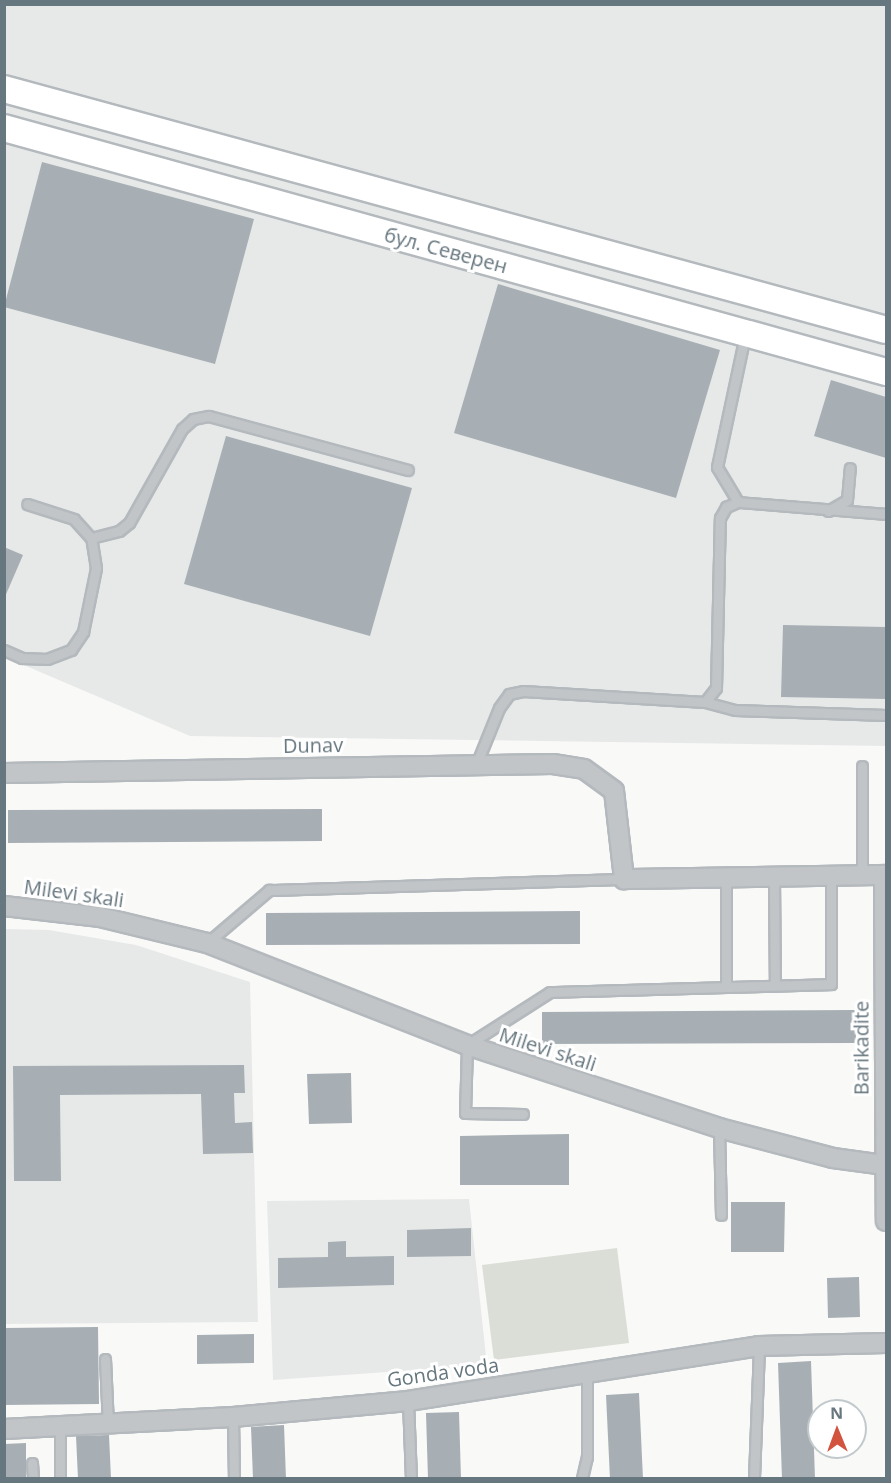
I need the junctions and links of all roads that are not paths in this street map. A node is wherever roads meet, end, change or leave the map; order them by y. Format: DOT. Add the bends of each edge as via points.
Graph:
graph roads {
  1 [pos="4,89"];
  2 [pos="4,128"];
  3 [pos="886,330"];
  4 [pos="745,333"];
  5 [pos="886,372"];
  6 [pos="850,468"];
  7 [pos="408,470"];
  8 [pos="738,502"];
  9 [pos="27,504"];
  10 [pos="827,511"];
  11 [pos="886,514"];
  12 [pos="92,538"];
  13 [pos="4,650"];
  14 [pos="705,702"];
  15 [pos="886,715"];
  16 [pos="476,765"];
  17 [pos="862,766"];
  18 [pos="4,773"];
  19 [pos="885,875"];
  20 [pos="862,876"];
  21 [pos="831,877"];
  22 [pos="774,878"];
  23 [pos="624,879"];
  24 [pos="726,880"];
  25 [pos="4,906"];
  26 [pos="207,943"];
  27 [pos="775,985"];
  28 [pos="726,986"];
  29 [pos="466,1046"];
  30 [pos="523,1114"];
  31 [pos="719,1128"];
  32 [pos="884,1165"];
  33 [pos="722,1215"];
  34 [pos="886,1221"];
  35 [pos="886,1343"];
  36 [pos="759,1346"];
  37 [pos="105,1359"];
  38 [pos="587,1374"];
  39 [pos="408,1401"];
  40 [pos="233,1417"];
  41 [pos="108,1424"];
  42 [pos="60,1427"];
  43 [pos="4,1429"];
  44 [pos="32,1463"];
  45 [pos="33,1479"];
  46 [pos="60,1479"];
  47 [pos="234,1479"];
  48 [pos="411,1479"];
  49 [pos="582,1479"];
  50 [pos="754,1479"];
  1 -- 3 [label="main road, бул. Северен"];
  2 -- 4 [label="main road, бул. Северен"];
  4 -- 5 [label="main road, бул. Северен"];
  4 -- 8 [label="lane" via="717,467"];
  6 -- 10 [label="lane" via="847,500"];
  7 -- 12 [label="lane" via="209,416 194,419 182,429 129,523 119,531"];
  8 -- 10 [label="lane"];
  8 -- 14 [label="lane" via="726,507 720,518 716,688"];
  9 -- 12 [label="lane" via="74,519"];
  10 -- 11 [label="lane"];
  12 -- 13 [label="lane" via="96,568 91,601 83,632 71,650 48,659 22,658"];
  14 -- 15 [label="lane" via="735,710"];
  14 -- 16 [label="lane" via="523,691 509,694 498,708"];
  16 -- 18 [label="street, Dunav"];
  16 -- 23 [label="street, Dunav" via="553,764 584,769 614,791"];
  17 -- 20 [label="lane"];
  19 -- 20 [label="street"];
  19 -- 32 [label="street, Barikadite"];
  20 -- 21 [label="street"];
  21 -- 22 [label="street"];
  21 -- 27 [label="lane" via="831,984"];
  22 -- 24 [label="street"];
  22 -- 27 [label="lane"];
  23 -- 24 [label="street"];
  23 -- 26 [label="lane" via="269,890"];
  24 -- 28 [label="lane"];
  25 -- 26 [label="street, Milevi skali" via="100,917"];
  26 -- 29 [label="street, Milevi skali"];
  27 -- 28 [label="lane"];
  28 -- 29 [label="lane" via="550,992"];
  29 -- 30 [label="lane" via="465,1113"];
  29 -- 31 [label="street, Milevi skali"];
  31 -- 32 [label="street, Milevi skali" via="833,1158"];
  31 -- 33 [label="lane"];
  32 -- 34 [label="street, Barikadite"];
  35 -- 36 [label="street, Gonda voda"];
  36 -- 38 [label="street, Gonda voda"];
  36 -- 50 [label="lane"];
  37 -- 41 [label="lane"];
  38 -- 39 [label="street, Gonda voda"];
  38 -- 49 [label="lane" via="587,1457"];
  39 -- 40 [label="street, Gonda voda"];
  39 -- 48 [label="lane"];
  40 -- 41 [label="street, Gonda voda"];
  40 -- 47 [label="lane"];
  41 -- 42 [label="street, Gonda voda"];
  42 -- 43 [label="street, Gonda voda"];
  42 -- 46 [label="lane"];
  44 -- 45 [label="lane"];
}
